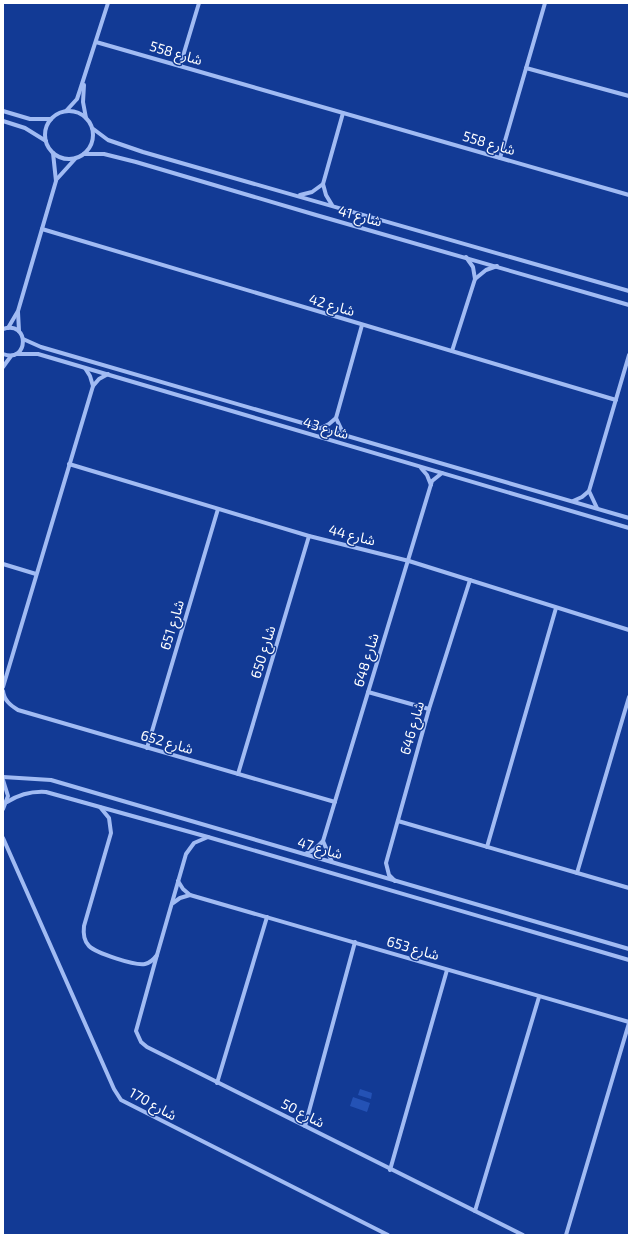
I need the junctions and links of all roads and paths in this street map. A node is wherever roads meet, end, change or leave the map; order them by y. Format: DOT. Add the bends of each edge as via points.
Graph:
graph roads {
  1 [pos="108,3"];
  2 [pos="199,3"];
  3 [pos="545,3"];
  4 [pos="96,42"];
  5 [pos="180,66"];
  6 [pos="526,68"];
  7 [pos="87,71"];
  8 [pos="629,96"];
  9 [pos="3,111"];
  10 [pos="66,111"];
  11 [pos="343,113"];
  12 [pos="51,119"];
  13 [pos="86,119"];
  14 [pos="3,122"];
  15 [pos="92,128"];
  16 [pos="46,140"];
  17 [pos="53,153"];
  18 [pos="84,154"];
  19 [pos="500,158"];
  20 [pos="75,159"];
  21 [pos="56,181"];
  22 [pos="323,184"];
  23 [pos="629,195"];
  24 [pos="299,196"];
  25 [pos="332,205"];
  26 [pos="42,229"];
  27 [pos="466,257"];
  28 [pos="498,266"];
  29 [pos="475,279"];
  30 [pos="629,291"];
  31 [pos="628,305"];
  32 [pos="18,311"];
  33 [pos="362,325"];
  34 [pos="5,329"];
  35 [pos="19,331"];
  36 [pos="23,339"];
  37 [pos="452,351"];
  38 [pos="3,354"];
  39 [pos="17,354"];
  40 [pos="629,355"];
  41 [pos="11,356"];
  42 [pos="3,367"];
  43 [pos="84,368"];
  44 [pos="108,374"];
  45 [pos="93,386"];
  46 [pos="616,400"];
  47 [pos="336,418"];
  48 [pos="320,428"];
  49 [pos="345,435"];
  50 [pos="69,464"];
  51 [pos="420,467"];
  52 [pos="442,474"];
  53 [pos="431,485"];
  54 [pos="589,491"];
  55 [pos="573,502"];
  56 [pos="218,509"];
  57 [pos="598,509"];
  58 [pos="629,518"];
  59 [pos="629,528"];
  60 [pos="309,536"];
  61 [pos="409,561"];
  62 [pos="3,564"];
  63 [pos="36,574"];
  64 [pos="470,580"];
  65 [pos="556,608"];
  66 [pos="629,630"];
  67 [pos="3,687"];
  68 [pos="3,691"];
  69 [pos="368,692"];
  70 [pos="629,697"];
  71 [pos="429,709"];
  72 [pos="147,748"];
  73 [pos="238,774"];
  74 [pos="3,776"];
  75 [pos="3,780"];
  76 [pos="7,802"];
  77 [pos="335,802"];
  78 [pos="99,807"];
  79 [pos="3,809"];
  80 [pos="398,821"];
  81 [pos="208,837"];
  82 [pos="3,838"];
  83 [pos="323,841"];
  84 [pos="487,847"];
  85 [pos="304,855"];
  86 [pos="332,862"];
  87 [pos="577,873"];
  88 [pos="178,880"];
  89 [pos="395,881"];
  90 [pos="629,888"];
  91 [pos="190,895"];
  92 [pos="172,904"];
  93 [pos="268,917"];
  94 [pos="355,942"];
  95 [pos="629,949"];
  96 [pos="157,955"];
  97 [pos="629,960"];
  98 [pos="144,964"];
  99 [pos="447,970"];
  100 [pos="153,972"];
  101 [pos="539,996"];
  102 [pos="629,1022"];
  103 [pos="217,1082"];
  104 [pos="305,1126"];
  105 [pos="390,1170"];
  106 [pos="475,1212"];
  107 [pos="388,1235"];
  108 [pos="523,1235"];
  109 [pos="566,1235"];
  1 -- 4 [label="street"];
  2 -- 5 [label="street"];
  3 -- 6 [label="street"];
  4 -- 5 [label="street, شارع 558"];
  4 -- 7 [label="street"];
  5 -- 11 [label="street, شارع 558"];
  6 -- 8 [label="street"];
  6 -- 19 [label="street"];
  7 -- 10 [label="street" via="76,99"];
  7 -- 13 [label="street" via="83,96"];
  9 -- 12 [label="street" via="30,119"];
  10 -- 12 [label="street"];
  10 -- 13 [label="street" via="80,114"];
  11 -- 19 [label="street, شارع 558"];
  11 -- 22 [label="street"];
  12 -- 16 [label="street" via="47,126"];
  13 -- 15 [label="street"];
  14 -- 16 [label="street" via="25,128"];
  15 -- 18 [label="street" via="93,139"];
  15 -- 24 [label="street, شارع 41" via="108,140 143,152"];
  16 -- 17 [label="street"];
  17 -- 20 [label="street" via="67,159"];
  17 -- 21 [label="street"];
  18 -- 20 [label="street"];
  18 -- 27 [label="street, شارع 41" via="104,154 136,162"];
  19 -- 23 [label="street, شارع 558"];
  20 -- 21 [label="street"];
  21 -- 26 [label="street"];
  22 -- 24 [label="street" via="312,192"];
  22 -- 25 [label="street"];
  24 -- 25 [label="street, شارع 41"];
  25 -- 30 [label="street, شارع 41"];
  26 -- 32 [label="street"];
  26 -- 33 [label="street, شارع 42"];
  27 -- 28 [label="street, شارع 41"];
  27 -- 29 [label="street" via="473,267"];
  28 -- 29 [label="street" via="486,270"];
  28 -- 31 [label="street, شارع 41"];
  29 -- 37 [label="street"];
  32 -- 34 [label="street"];
  32 -- 35 [label="street"];
  33 -- 37 [label="street, شارع 42"];
  33 -- 47 [label="street"];
  34 -- 35 [label="street"];
  35 -- 36 [label="street"];
  36 -- 39 [label="street" via="22,347"];
  36 -- 48 [label="street, شارع 43" via="41,347"];
  37 -- 46 [label="street, شارع 42"];
  38 -- 41 [label="street"];
  39 -- 41 [label="street, شارع 43"];
  39 -- 43 [label="street, شارع 43" via="38,354"];
  40 -- 46 [label="street"];
  41 -- 42 [label="street"];
  43 -- 44 [label="street, شارع 43"];
  43 -- 45 [label="street"];
  44 -- 45 [label="street"];
  44 -- 51 [label="street, شارع 43"];
  45 -- 50 [label="street"];
  46 -- 54 [label="street"];
  47 -- 48 [label="street"];
  47 -- 49 [label="street"];
  48 -- 49 [label="street, شارع 43"];
  49 -- 55 [label="street, شارع 43"];
  50 -- 56 [label="street, شارع 44"];
  50 -- 63 [label="street"];
  51 -- 52 [label="street, شارع 43"];
  51 -- 53 [label="street"];
  52 -- 53 [label="street, شارع 648" via="435,478"];
  52 -- 59 [label="street, شارع 43"];
  53 -- 61 [label="street, شارع 648"];
  54 -- 55 [label="street"];
  54 -- 57 [label="street"];
  55 -- 57 [label="street, شارع 43"];
  56 -- 60 [label="street, شارع 44"];
  56 -- 72 [label="street, شارع 651"];
  57 -- 58 [label="street, شارع 43"];
  60 -- 61 [label="street, شارع 44"];
  60 -- 73 [label="street, شارع 650"];
  61 -- 64 [label="street, شارع 44"];
  61 -- 69 [label="street, شارع 648"];
  62 -- 63 [label="street"];
  63 -- 67 [label="street"];
  64 -- 65 [label="street, شارع 44"];
  64 -- 71 [label="street, شارع 646"];
  65 -- 66 [label="street, شارع 44"];
  65 -- 84 [label="street"];
  68 -- 72 [label="street, شارع 652" via="4,697 18,710"];
  69 -- 71 [label="street"];
  69 -- 77 [label="street, شارع 648"];
  70 -- 87 [label="street"];
  71 -- 80 [label="street, شارع 646"];
  72 -- 73 [label="street, شارع 652"];
  73 -- 77 [label="street, شارع 652"];
  74 -- 85 [label="street, شارع 47" via="51,780"];
  75 -- 76 [label="street" via="8,791"];
  76 -- 78 [label="street, شارع 47" via="34,791"];
  76 -- 79 [label="street"];
  77 -- 83 [label="street, شارع 648"];
  78 -- 81 [label="street, شارع 47"];
  78 -- 98 [label="street" via="109,818 111,833 84,926 85,940 95,951"];
  80 -- 84 [label="street"];
  80 -- 89 [label="street, شارع 646" via="386,863 389,875"];
  81 -- 88 [label="street, شارع 50" via="189,848"];
  81 -- 97 [label="street, شارع 47"];
  82 -- 107 [label="street, شارع 170" via="121,1100"];
  83 -- 85 [label="street"];
  83 -- 86 [label="street"];
  84 -- 87 [label="street"];
  85 -- 86 [label="street, شارع 47"];
  86 -- 89 [label="street, شارع 47"];
  87 -- 90 [label="street"];
  88 -- 91 [label="street"];
  88 -- 92 [label="street, شارع 50"];
  89 -- 95 [label="street, شارع 47"];
  91 -- 92 [label="street"];
  91 -- 93 [label="street, شارع 653"];
  92 -- 96 [label="street, شارع 50"];
  93 -- 94 [label="street, شارع 653"];
  93 -- 103 [label="street"];
  94 -- 99 [label="street, شارع 653"];
  94 -- 104 [label="street"];
  96 -- 98 [label="street"];
  96 -- 100 [label="street, شارع 50"];
  98 -- 100 [label="street"];
  99 -- 101 [label="street, شارع 653"];
  99 -- 105 [label="street"];
  100 -- 103 [label="street, شارع 50" via="137,1024 138,1037 147,1047"];
  101 -- 102 [label="street, شارع 653"];
  101 -- 106 [label="street"];
  102 -- 109 [label="street"];
  103 -- 104 [label="street, شارع 50"];
  104 -- 105 [label="street, شارع 50"];
  105 -- 106 [label="street, شارع 50"];
  106 -- 108 [label="street, شارع 50"];
}
